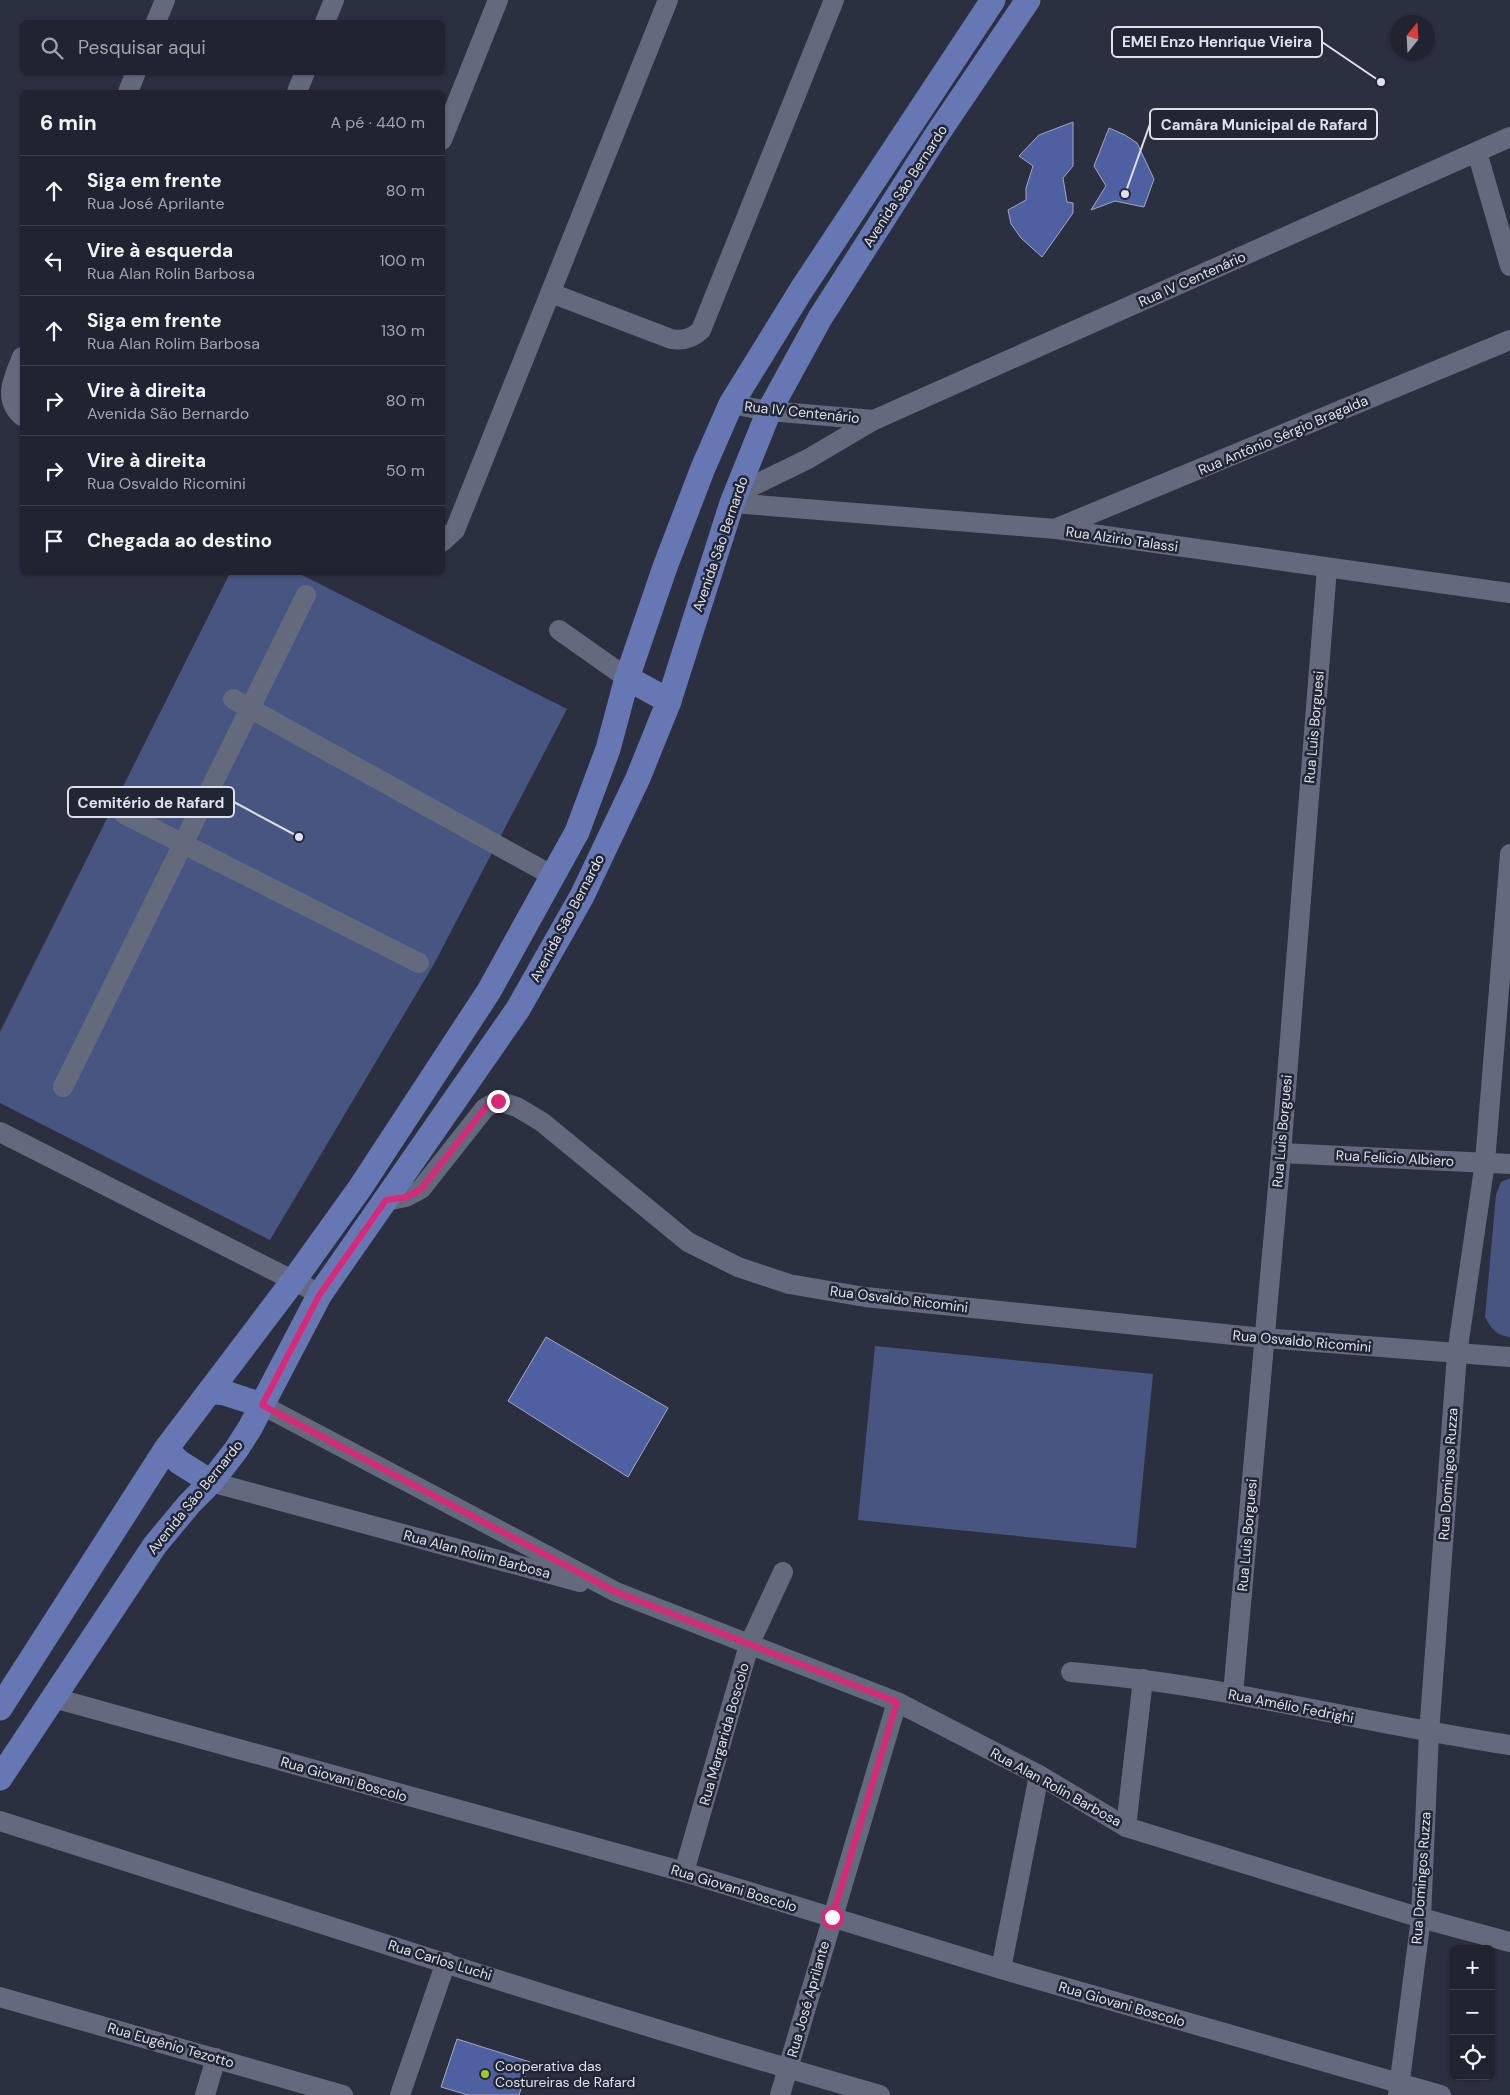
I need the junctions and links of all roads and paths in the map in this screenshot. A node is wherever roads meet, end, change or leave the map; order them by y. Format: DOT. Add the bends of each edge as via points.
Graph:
graph roads {
  1 [pos="165,0"];
  2 [pos="334,0"];
  3 [pos="498,0"];
  4 [pos="668,0"];
  5 [pos="834,0"];
  6 [pos="993,0"];
  7 [pos="1028,0"];
  8 [pos="157,20"];
  9 [pos="326,20"];
  10 [pos="135,75"];
  11 [pos="304,75"];
  12 [pos="129,90"];
  13 [pos="298,90"];
  14 [pos="445,132"];
  15 [pos="1510,137"];
  16 [pos="1477,152"];
  17 [pos="1510,266"];
  18 [pos="551,293"];
  19 [pos="1510,340"];
  20 [pos="20,363"];
  21 [pos="731,404"];
  22 [pos="769,411"];
  23 [pos="20,414"];
  24 [pos="874,420"];
  25 [pos="734,499"];
  26 [pos="1056,529"];
  27 [pos="445,539"];
  28 [pos="1327,568"];
  29 [pos="1510,593"];
  30 [pos="306,596"];
  31 [pos="559,630"];
  32 [pos="627,678"];
  33 [pos="233,699"];
  34 [pos="669,701"];
  35 [pos="250,709"];
  36 [pos="124,814"];
  37 [pos="183,844"];
  38 [pos="1510,854"];
  39 [pos="553,876"];
  40 [pos="419,962"];
  41 [pos="489,992"];
  42 [pos="518,1009"];
  43 [pos="63,1087"];
  44 [pos="0,1132"];
  45 [pos="1281,1152"];
  46 [pos="1486,1162"];
  47 [pos="1510,1164"];
  48 [pos="386,1200"];
  49 [pos="294,1280"];
  50 [pos="320,1294"];
  51 [pos="1263,1338"];
  52 [pos="1457,1354"];
  53 [pos="1510,1357"];
  54 [pos="210,1391"];
  55 [pos="262,1405"];
  56 [pos="166,1449"];
  57 [pos="211,1482"];
  58 [pos="783,1572"];
  59 [pos="616,1592"];
  60 [pos="749,1645"];
  61 [pos="1071,1672"];
  62 [pos="1143,1679"];
  63 [pos="1233,1694"];
  64 [pos="54,1698"];
  65 [pos="897,1702"];
  66 [pos="0,1708"];
  67 [pos="1429,1733"];
  68 [pos="1510,1745"];
  69 [pos="1039,1775"];
  70 [pos="0,1778"];
  71 [pos="0,1821"];
  72 [pos="1126,1827"];
  73 [pos="684,1872"];
  74 [pos="832,1917"];
  75 [pos="1421,1918"];
  76 [pos="1510,1942"];
  77 [pos="446,1962"];
  78 [pos="1001,1969"];
  79 [pos="0,1997"];
  80 [pos="216,2058"];
  81 [pos="788,2069"];
  82 [pos="1399,2090"];
  83 [pos="205,2095"];
  84 [pos="342,2095"];
  85 [pos="400,2095"];
  86 [pos="780,2095"];
  87 [pos="880,2095"];
  88 [pos="1441,2095"];
  1 -- 8 [label="street"];
  2 -- 9 [label="street"];
  3 -- 14 [label="street"];
  4 -- 18 [label="street"];
  5 -- 18 [label="street" via="701,330 692,338 671,339"];
  6 -- 21 [label="main road" via="802,289"];
  7 -- 22 [label="main road, Avenida São Bernardo" via="936,136 820,318"];
  10 -- 12 [label="street"];
  11 -- 13 [label="street"];
  15 -- 16 [label="street, Rua IV Centenário"];
  16 -- 17 [label="street"];
  16 -- 24 [label="street, Rua IV Centenário"];
  18 -- 27 [label="street" via="455,530"];
  19 -- 26 [label="street, Rua Antônio Sérgio Bragalda"];
  20 -- 23 [label="street" via="10,392"];
  21 -- 22 [label="street, Rua IV Centenário"];
  21 -- 32 [label="main road" via="665,567"];
  22 -- 24 [label="street, Rua IV Centenário"];
  22 -- 25 [label="main road, Avenida São Bernardo"];
  24 -- 25 [label="street, Rua IV Centenário"];
  25 -- 26 [label="street, Rua Alzirio Talassi"];
  25 -- 34 [label="main road, Avenida São Bernardo"];
  26 -- 28 [label="street, Rua Alzirio Talassi"];
  28 -- 29 [label="street, Rua Alzirio Talassi"];
  28 -- 45 [label="street, Rua Luis Borguesi"];
  30 -- 35 [label="street"];
  31 -- 32 [label="street"];
  32 -- 34 [label="main road"];
  32 -- 39 [label="main road" via="608,749 581,823"];
  33 -- 35 [label="street"];
  34 -- 42 [label="main road, Avenida São Bernardo" via="638,778 582,896"];
  35 -- 37 [label="street"];
  35 -- 39 [label="street"];
  36 -- 37 [label="street"];
  37 -- 40 [label="street"];
  37 -- 43 [label="street"];
  38 -- 46 [label="street, Rua Domingos Ruzza"];
  39 -- 41 [label="main road"];
  41 -- 42 [label="main road"];
  41 -- 49 [label="main road" via="360,1188"];
  42 -- 48 [label="main road, Avenida São Bernardo"];
  44 -- 49 [label="street"];
  45 -- 46 [label="street, Rua Felicio Albiero"];
  45 -- 51 [label="street, Rua Luis Borguesi"];
  46 -- 47 [label="street, Rua Felicio Albiero"];
  46 -- 52 [label="street, Rua Domingos Ruzza"];
  48 -- 50 [label="main road, Avenida São Bernardo"];
  48 -- 51 [label="street, Rua Osvaldo Ricomini" via="406,1197 421,1189 485,1108 498,1101 517,1107 542,1122 688,1242 738,1267 789,1284 874,1298"];
  49 -- 50 [label="street"];
  49 -- 54 [label="main road"];
  50 -- 55 [label="main road, Avenida São Bernardo"];
  51 -- 52 [label="street, Rua Osvaldo Ricomini"];
  51 -- 63 [label="street, Rua Luis Borguesi"];
  52 -- 53 [label="street, Rua Osvaldo Ricomini"];
  52 -- 67 [label="street, Rua Domingos Ruzza"];
  54 -- 55 [label="main road"];
  54 -- 56 [label="main road"];
  55 -- 57 [label="main road, Avenida São Bernardo" via="236,1450"];
  55 -- 59 [label="street, Rua Alan Rolim Barbosa"];
  56 -- 57 [label="main road" via="179,1462"];
  56 -- 66 [label="main road"];
  57 -- 59 [label="street, Rua Alan Rolim Barbosa"];
  57 -- 64 [label="main road, Avenida São Bernardo" via="154,1545"];
  58 -- 60 [label="street, Rua Margarida Boscolo"];
  59 -- 60 [label="street, Rua Alan Rolin Barbosa"];
  60 -- 65 [label="street, Rua Alan Rolin Barbosa"];
  60 -- 73 [label="street, Rua Margarida Boscolo"];
  61 -- 62 [label="street, Rua Amélio Fedrighi"];
  62 -- 63 [label="street, Rua Amélio Fedrighi"];
  62 -- 72 [label="street"];
  63 -- 67 [label="street, Rua Amélio Fedrighi"];
  64 -- 70 [label="main road, Avenida São Bernardo"];
  64 -- 73 [label="street, Rua Giovani Boscolo"];
  65 -- 69 [label="street, Rua Alan Rolin Barbosa"];
  65 -- 74 [label="street, Rua José Aprilante"];
  67 -- 68 [label="street, Rua Amélio Fedrighi"];
  67 -- 75 [label="street, Rua Domingos Ruzza"];
  69 -- 72 [label="street, Rua Alan Rolin Barbosa"];
  69 -- 78 [label="street"];
  71 -- 77 [label="street, Rua Carlos Luchi"];
  72 -- 75 [label="street, Rua Alan Rolin Barbosa"];
  73 -- 74 [label="street, Rua Giovani Boscolo"];
  74 -- 78 [label="street, Rua Giovani Boscolo"];
  74 -- 81 [label="street, Rua José Aprilante"];
  75 -- 76 [label="street, Rua Alan Rolin Barbosa"];
  75 -- 82 [label="street, Rua Domingos Ruzza"];
  77 -- 81 [label="street, Rua Carlos Luchi"];
  77 -- 85 [label="street"];
  78 -- 82 [label="street, Rua Giovani Boscolo"];
  79 -- 80 [label="street, Rua Eugênio Tezotto"];
  80 -- 83 [label="street"];
  80 -- 84 [label="street, Rua Eugênio Tezotto"];
  81 -- 86 [label="street, Rua José Aprilante"];
  81 -- 87 [label="street, Rua Carlos Luchi"];
  82 -- 88 [label="street, Rua Giovani Boscolo"];
}
